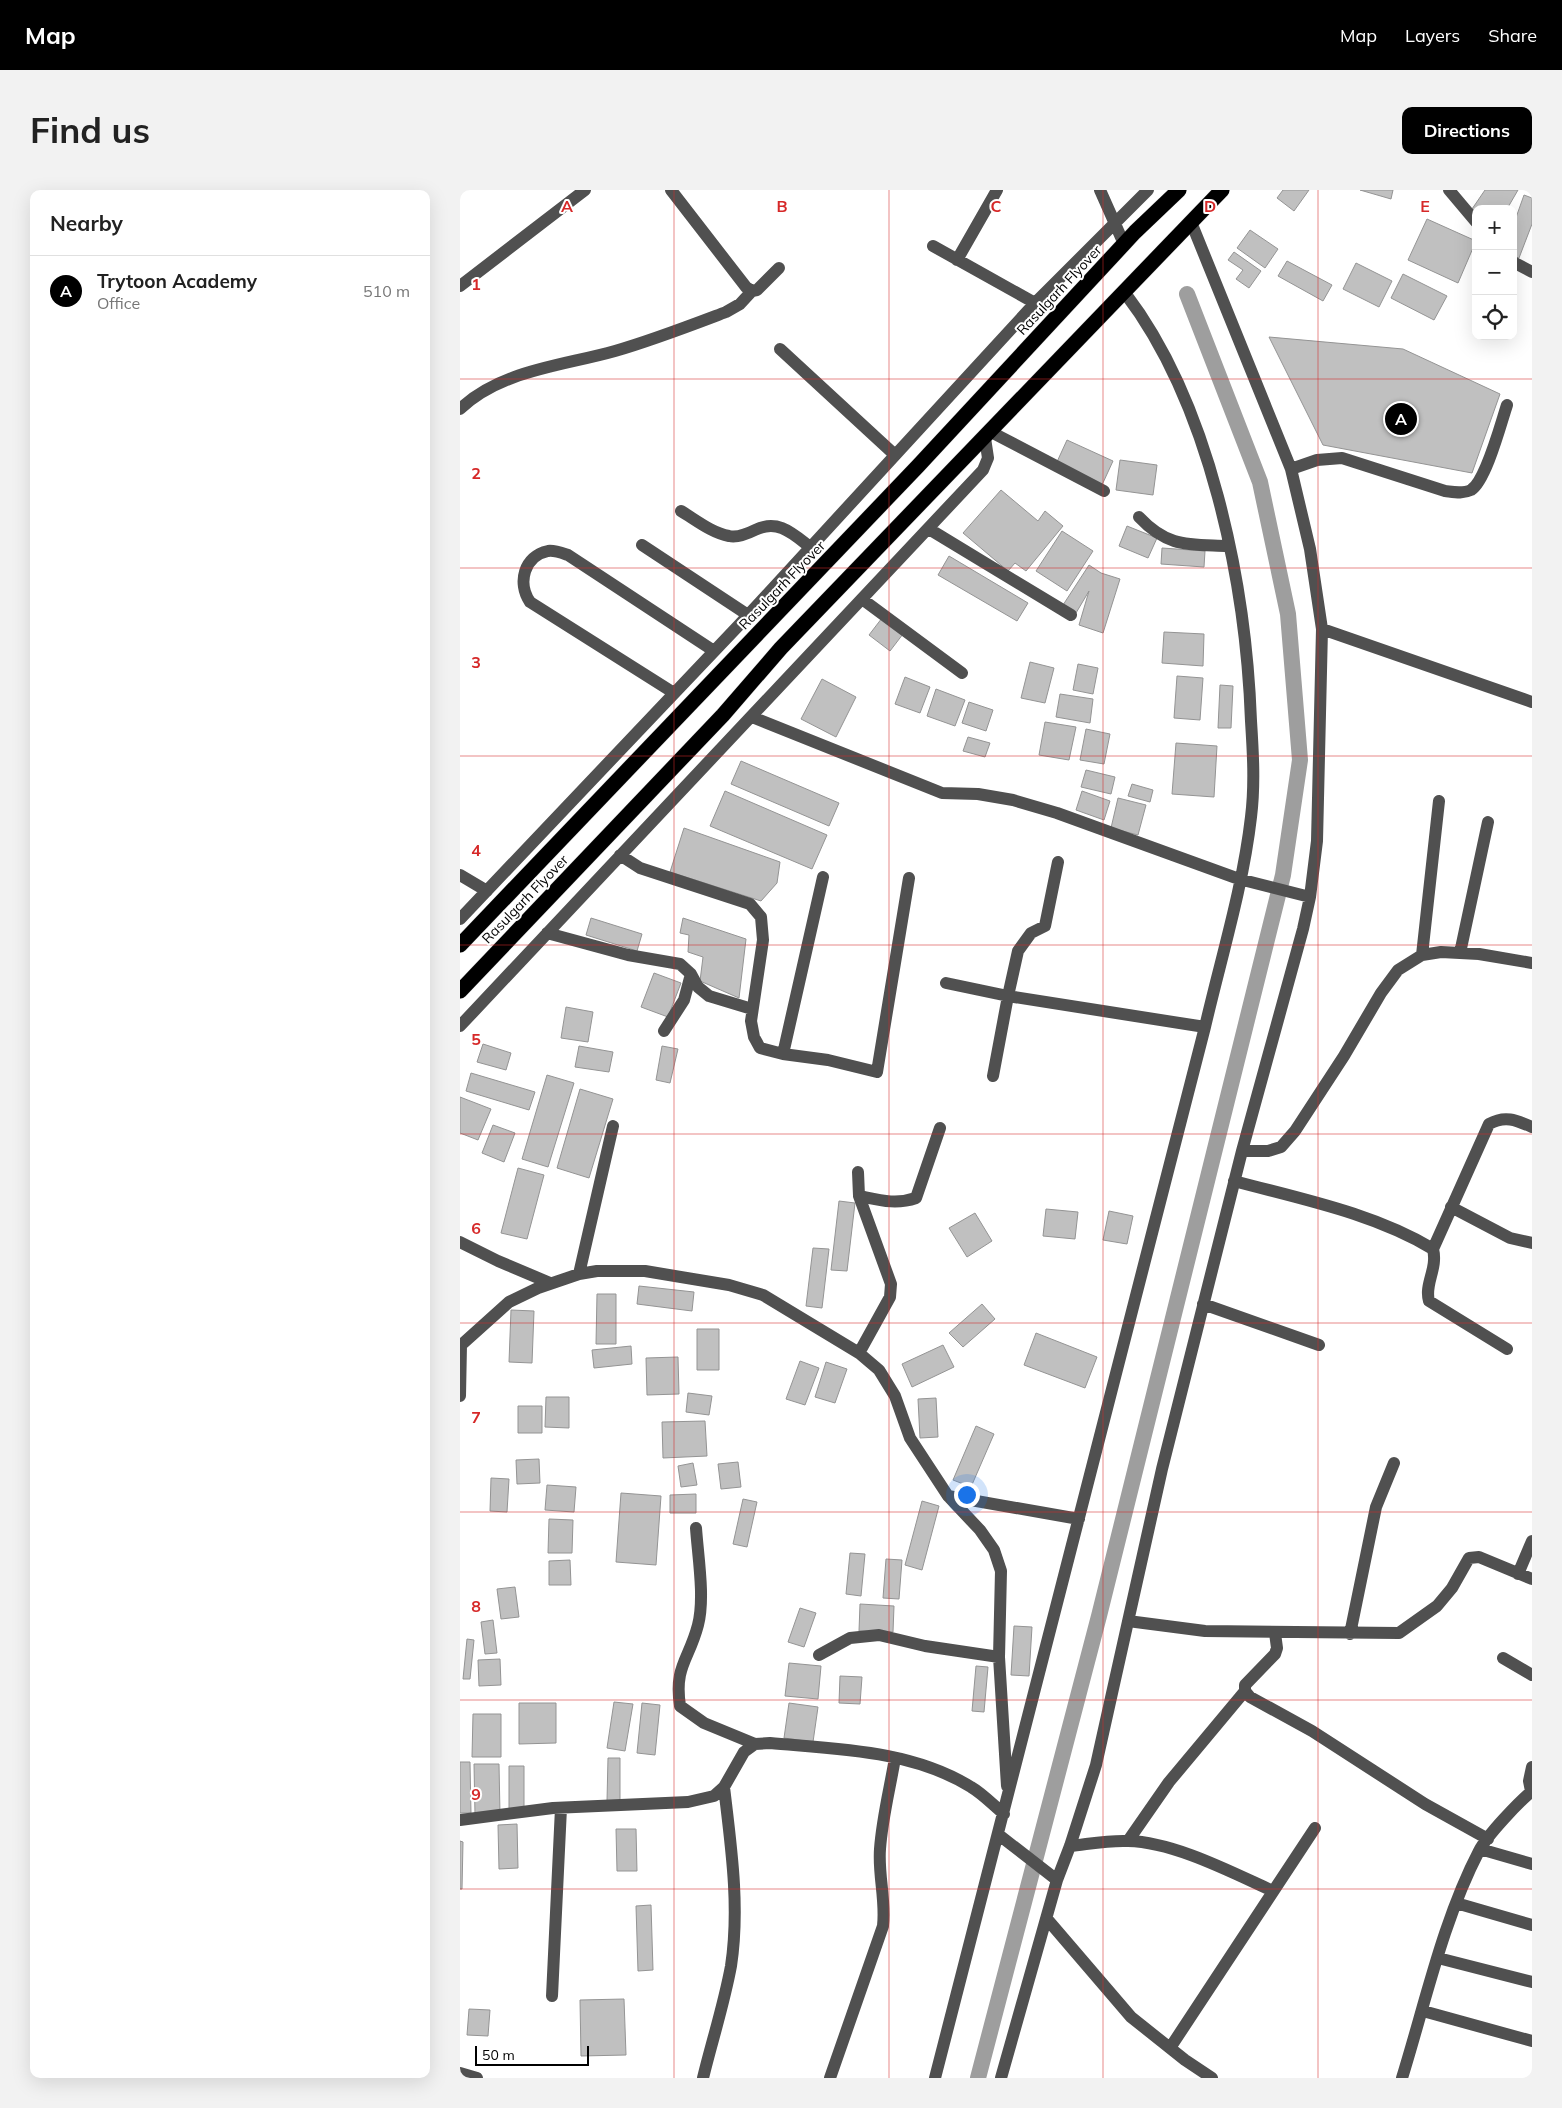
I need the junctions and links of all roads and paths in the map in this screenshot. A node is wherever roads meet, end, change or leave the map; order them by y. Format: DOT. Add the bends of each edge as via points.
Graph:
graph roads {
  1 [pos="585,190"];
  2 [pos="671,190"];
  3 [pos="997,190"];
  4 [pos="1100,190"];
  5 [pos="1148,190"];
  6 [pos="1179,190"];
  7 [pos="1222,190"];
  8 [pos="1449,190"];
  9 [pos="1472,217"];
  10 [pos="1191,222"];
  11 [pos="1114,224"];
  12 [pos="1124,244"];
  13 [pos="933,246"];
  14 [pos="957,260"];
  15 [pos="1517,264"];
  16 [pos="779,268"];
  17 [pos="1532,272"];
  18 [pos="460,286"];
  19 [pos="752,290"];
  20 [pos="1125,292"];
  21 [pos="1035,303"];
  22 [pos="780,349"];
  23 [pos="1507,405"];
  24 [pos="460,409"];
  25 [pos="988,435"];
  26 [pos="895,455"];
  27 [pos="1291,469"];
  28 [pos="1104,491"];
  29 [pos="681,511"];
  30 [pos="1139,517"];
  31 [pos="929,529"];
  32 [pos="642,545"];
  33 [pos="1228,546"];
  34 [pos="810,547"];
  35 [pos="862,599"];
  36 [pos="748,615"];
  37 [pos="1071,615"];
  38 [pos="1322,628"];
  39 [pos="714,651"];
  40 [pos="962,672"];
  41 [pos="674,693"];
  42 [pos="1532,702"];
  43 [pos="752,717"];
  44 [pos="1439,801"];
  45 [pos="1488,822"];
  46 [pos="620,855"];
  47 [pos="1058,862"];
  48 [pos="460,875"];
  49 [pos="823,877"];
  50 [pos="909,878"];
  51 [pos="1239,879"];
  52 [pos="487,891"];
  53 [pos="1310,897"];
  54 [pos="460,919"];
  55 [pos="547,933"];
  56 [pos="460,945"];
  57 [pos="1460,953"];
  58 [pos="1422,955"];
  59 [pos="1532,963"];
  60 [pos="691,974"];
  61 [pos="946,983"];
  62 [pos="460,991"];
  63 [pos="1008,996"];
  64 [pos="752,1009"];
  65 [pos="460,1026"];
  66 [pos="1205,1027"];
  67 [pos="664,1031"];
  68 [pos="783,1054"];
  69 [pos="993,1076"];
  70 [pos="613,1126"];
  71 [pos="1532,1127"];
  72 [pos="940,1128"];
  73 [pos="1242,1151"];
  74 [pos="858,1172"];
  75 [pos="1234,1181"];
  76 [pos="858,1196"];
  77 [pos="1451,1207"];
  78 [pos="460,1242"];
  79 [pos="1532,1243"];
  80 [pos="1433,1249"];
  81 [pos="579,1274"];
  82 [pos="550,1283"];
  83 [pos="1203,1304"];
  84 [pos="460,1345"];
  85 [pos="1319,1345"];
  86 [pos="1506,1348"];
  87 [pos="859,1353"];
  88 [pos="460,1396"];
  89 [pos="1394,1463"];
  90 [pos="948,1496"];
  91 [pos="1079,1519"];
  92 [pos="696,1528"];
  93 [pos="1532,1541"];
  94 [pos="1518,1574"];
  95 [pos="1532,1579"];
  96 [pos="1128,1621"];
  97 [pos="1275,1633"];
  98 [pos="1350,1634"];
  99 [pos="819,1655"];
  100 [pos="999,1657"];
  101 [pos="1503,1658"];
  102 [pos="1532,1675"];
  103 [pos="1245,1691"];
  104 [pos="755,1744"];
  105 [pos="895,1758"];
  106 [pos="1532,1767"];
  107 [pos="724,1787"];
  108 [pos="1532,1791"];
  109 [pos="1008,1798"];
  110 [pos="561,1808"];
  111 [pos="1004,1814"];
  112 [pos="460,1820"];
  113 [pos="1315,1828"];
  114 [pos="999,1835"];
  115 [pos="1128,1841"];
  116 [pos="1484,1844"];
  117 [pos="1070,1846"];
  118 [pos="1532,1864"];
  119 [pos="1053,1877"];
  120 [pos="1273,1891"];
  121 [pos="1456,1904"];
  122 [pos="1047,1919"];
  123 [pos="1532,1925"];
  124 [pos="1438,1958"];
  125 [pos="1532,1982"];
  126 [pos="552,1996"];
  127 [pos="1423,2011"];
  128 [pos="1532,2041"];
  129 [pos="1170,2048"];
  130 [pos="460,2073"];
  131 [pos="1209,2077"];
  132 [pos="477,2078"];
  133 [pos="703,2078"];
  134 [pos="830,2078"];
  135 [pos="935,2078"];
  136 [pos="1001,2078"];
  137 [pos="1403,2078"];
  1 -- 18 [label="street"];
  2 -- 19 [label="street" via="746,287"];
  3 -- 14 [label="street"];
  4 -- 11 [label="street"];
  5 -- 11 [label="street"];
  6 -- 12 [label="highway, Rasulgarh Flyover"];
  7 -- 10 [label="highway, Rasulgarh Flyover"];
  8 -- 9 [label="street"];
  10 -- 20 [label="highway, Rasulgarh Flyover"];
  10 -- 27 [label="street"];
  11 -- 12 [label="street"];
  11 -- 21 [label="street"];
  12 -- 56 [label="highway, Rasulgarh Flyover" via="904,480"];
  13 -- 14 [label="street"];
  14 -- 21 [label="street"];
  15 -- 17 [label="street"];
  16 -- 19 [label="street" via="757,290"];
  19 -- 24 [label="street" via="740,304 726,312 623,348 539,368 475,395"];
  20 -- 25 [label="highway, Rasulgarh Flyover"];
  20 -- 33 [label="street" via="1159,344 1180,385 1207,460"];
  21 -- 26 [label="street"];
  22 -- 26 [label="street"];
  23 -- 27 [label="street" via="1481,478 1472,489 1461,493 1444,491 1342,458 1317,460"];
  25 -- 28 [label="street"];
  25 -- 31 [label="street" via="988,458 983,470"];
  25 -- 62 [label="highway, Rasulgarh Flyover" via="781,648 723,715"];
  26 -- 34 [label="street"];
  27 -- 38 [label="street" via="1310,550"];
  29 -- 34 [label="street" via="730,537 775,525 787,529"];
  30 -- 33 [label="street" via="1153,532 1169,541"];
  31 -- 35 [label="street"];
  31 -- 37 [label="street"];
  32 -- 36 [label="street"];
  33 -- 51 [label="street" via="1241,603 1249,661 1253,759 1251,816"];
  34 -- 36 [label="street"];
  35 -- 40 [label="street"];
  35 -- 43 [label="street"];
  36 -- 39 [label="street"];
  38 -- 42 [label="street"];
  38 -- 53 [label="street" via="1317,841"];
  39 -- 41 [label="street"];
  39 -- 41 [label="street" via="568,555 550,551 534,556 525,569 523,582 524,593 530,602"];
  41 -- 52 [label="street"];
  43 -- 46 [label="street"];
  43 -- 51 [label="street" via="942,793 978,794 1013,800"];
  44 -- 58 [label="street"];
  45 -- 57 [label="street"];
  46 -- 55 [label="street"];
  46 -- 64 [label="street" via="640,868 750,904 761,917 763,940"];
  47 -- 63 [label="street" via="1045,926 1031,932 1018,951"];
  48 -- 52 [label="street"];
  49 -- 68 [label="street"];
  50 -- 68 [label="street" via="877,1072 828,1060"];
  51 -- 53 [label="street"];
  51 -- 66 [label="street"];
  52 -- 54 [label="street"];
  53 -- 73 [label="street"];
  55 -- 60 [label="street" via="628,955 680,964"];
  55 -- 65 [label="street"];
  57 -- 58 [label="street"];
  57 -- 59 [label="street"];
  58 -- 73 [label="street" via="1398,970 1381,993 1344,1056 1281,1147 1268,1152"];
  60 -- 64 [label="street" via="698,987 709,996"];
  60 -- 67 [label="street" via="684,1000"];
  61 -- 63 [label="street"];
  63 -- 66 [label="street"];
  63 -- 69 [label="street"];
  64 -- 68 [label="street" via="754,1037 760,1048"];
  66 -- 91 [label="street"];
  70 -- 81 [label="street"];
  71 -- 77 [label="street" via="1499,1118 1489,1124"];
  72 -- 76 [label="street" via="916,1198 891,1202"];
  73 -- 75 [label="street"];
  74 -- 76 [label="street"];
  75 -- 80 [label="street" via="1338,1209"];
  75 -- 83 [label="street"];
  76 -- 87 [label="street" via="891,1284 890,1297"];
  77 -- 79 [label="street" via="1510,1238"];
  77 -- 80 [label="street"];
  78 -- 82 [label="street"];
  80 -- 86 [label="street" via="1435,1268 1427,1293 1429,1301"];
  81 -- 82 [label="street"];
  81 -- 87 [label="street" via="645,1270 729,1285 763,1295"];
  82 -- 84 [label="street" via="509,1302"];
  83 -- 85 [label="street"];
  83 -- 96 [label="street"];
  84 -- 88 [label="street"];
  87 -- 90 [label="street" via="879,1370 895,1396 910,1438"];
  89 -- 98 [label="street" via="1376,1507"];
  90 -- 91 [label="street"];
  90 -- 100 [label="street" via="980,1530 994,1550 1001,1570"];
  91 -- 109 [label="street"];
  92 -- 104 [label="street" via="701,1605 698,1624 679,1676 680,1706 704,1723"];
  93 -- 94 [label="street"];
  94 -- 95 [label="street"];
  94 -- 98 [label="street" via="1480,1557 1469,1558 1437,1606 1411,1627 1399,1633"];
  96 -- 97 [label="street" via="1205,1631"];
  96 -- 117 [label="street" via="1096,1765"];
  97 -- 98 [label="street"];
  97 -- 103 [label="street" via="1275,1654 1249,1679"];
  99 -- 100 [label="street" via="850,1638 879,1635"];
  100 -- 109 [label="street"];
  101 -- 102 [label="street"];
  103 -- 115 [label="street" via="1169,1782"];
  103 -- 116 [label="street"];
  104 -- 105 [label="street" via="850,1750"];
  104 -- 107 [label="street" via="744,1752"];
  105 -- 111 [label="street" via="945,1773 972,1787"];
  105 -- 134 [label="street" via="880,1848 883,1926"];
  106 -- 108 [label="street" via="1529,1781"];
  107 -- 110 [label="street" via="714,1796 688,1802"];
  107 -- 133 [label="street" via="734,1876 734,1929 730,1967"];
  108 -- 116 [label="street"];
  109 -- 111 [label="street"];
  110 -- 112 [label="street"];
  110 -- 126 [label="street"];
  111 -- 114 [label="street"];
  113 -- 120 [label="street"];
  114 -- 119 [label="street"];
  114 -- 135 [label="street"];
  115 -- 117 [label="street"];
  115 -- 120 [label="street" via="1154,1845 1210,1862"];
  116 -- 118 [label="street"];
  116 -- 121 [label="street"];
  117 -- 119 [label="street"];
  119 -- 122 [label="street"];
  120 -- 129 [label="street"];
  121 -- 123 [label="street"];
  121 -- 124 [label="street"];
  122 -- 129 [label="street" via="1131,2017"];
  122 -- 136 [label="street"];
  124 -- 125 [label="street"];
  124 -- 127 [label="street"];
  127 -- 128 [label="street"];
  127 -- 137 [label="street"];
  129 -- 131 [label="street"];
  130 -- 132 [label="street"];
}
